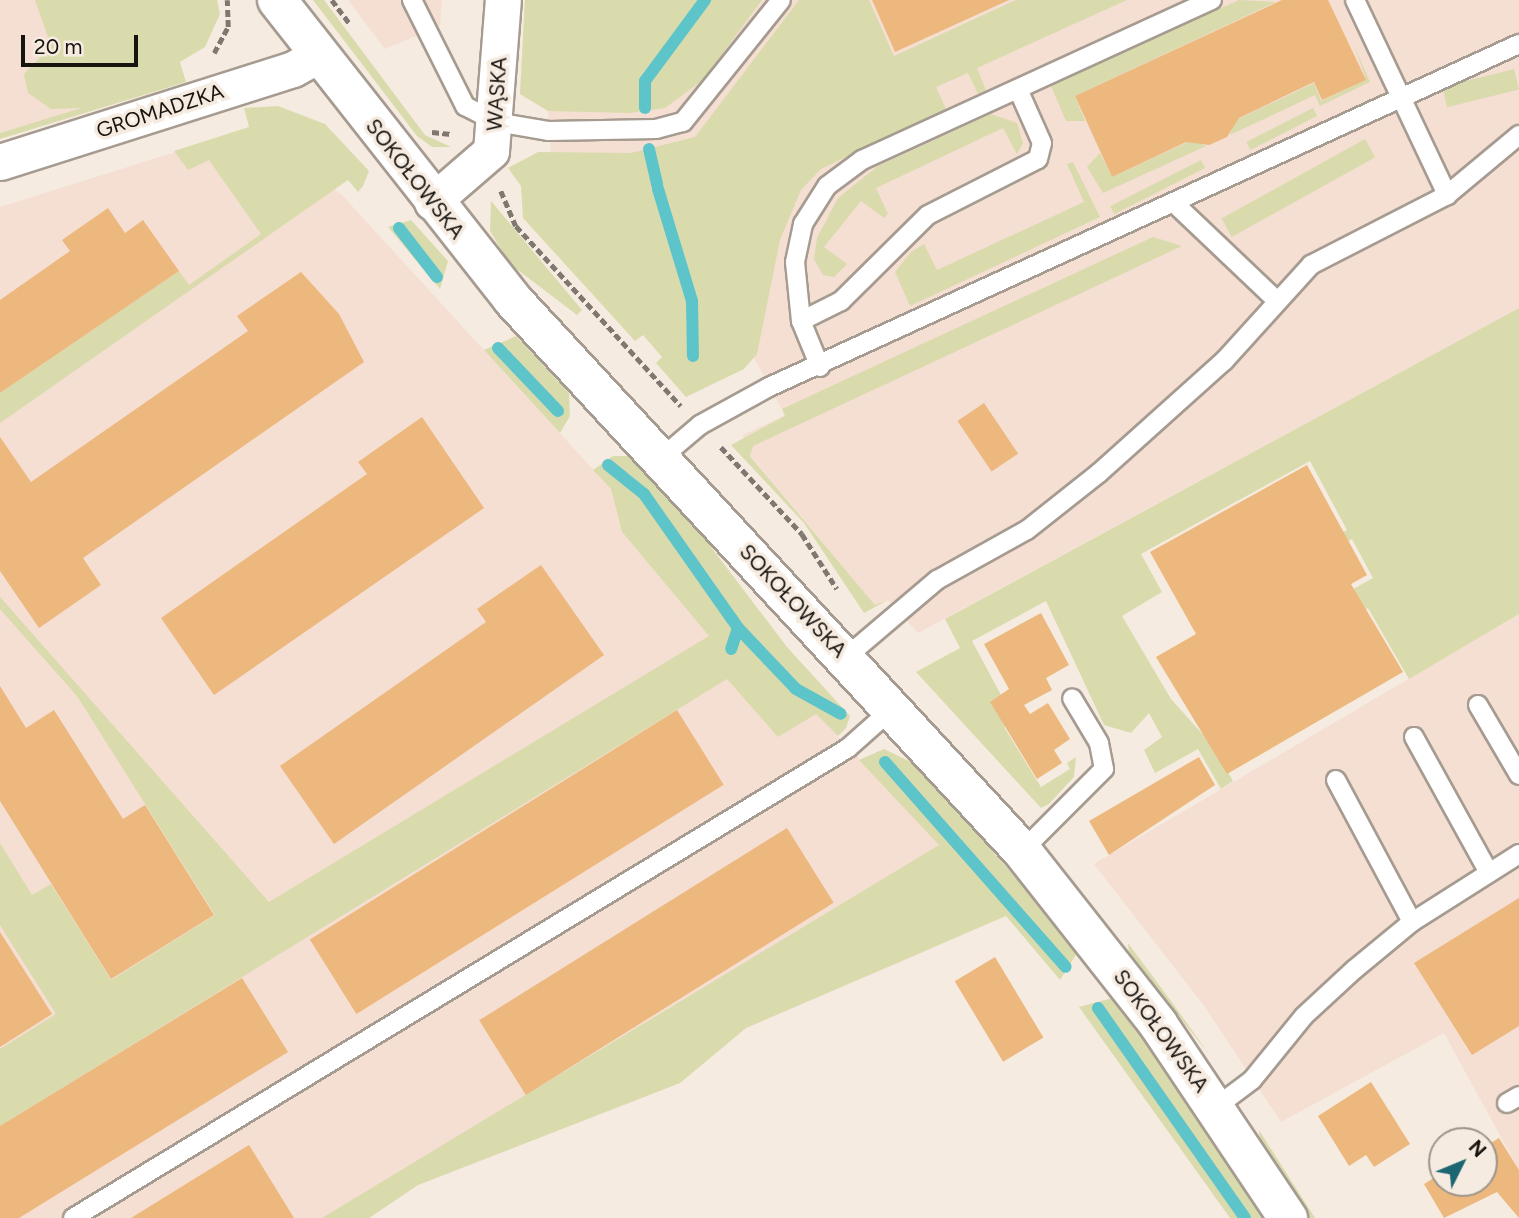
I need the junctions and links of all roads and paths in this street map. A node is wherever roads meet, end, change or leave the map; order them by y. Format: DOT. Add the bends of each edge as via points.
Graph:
graph roads {
  1 [pos="227,0"];
  2 [pos="277,0"];
  3 [pos="332,0"];
  4 [pos="412,0"];
  5 [pos="503,0"];
  6 [pos="781,0"];
  7 [pos="1212,0"];
  8 [pos="1355,0"];
  9 [pos="358,35"];
  10 [pos="1519,44"];
  11 [pos="318,55"];
  12 [pos="206,61"];
  13 [pos="1018,89"];
  14 [pos="1400,99"];
  15 [pos="496,122"];
  16 [pos="427,127"];
  17 [pos="458,131"];
  18 [pos="1519,135"];
  19 [pos="0,162"];
  20 [pos="1447,195"];
  21 [pos="432,202"];
  22 [pos="1175,204"];
  23 [pos="1275,299"];
  24 [pos="801,321"];
  25 [pos="820,368"];
  26 [pos="660,459"];
  27 [pos="845,658"];
  28 [pos="1072,698"];
  29 [pos="1478,705"];
  30 [pos="893,708"];
  31 [pos="1414,737"];
  32 [pos="1519,775"];
  33 [pos="1336,780"];
  34 [pos="1022,851"];
  35 [pos="1519,854"];
  36 [pos="1489,873"];
  37 [pos="1412,922"];
  38 [pos="1216,1107"];
  39 [pos="73,1218"];
  40 [pos="1288,1218"];
  1 -- 12 [label="path" via="228,27"];
  2 -- 11 [label="street, SOKOŁOWSKA"];
  3 -- 9 [label="path"];
  4 -- 15 [label="lane" via="465,106"];
  5 -- 15 [label="street, WĄSKA"];
  6 -- 15 [label="lane" via="683,122 656,129 549,131"];
  7 -- 13 [label="lane"];
  8 -- 14 [label="lane"];
  10 -- 14 [label="lane"];
  11 -- 19 [label="street, GROMADZKA" via="293,69"];
  11 -- 21 [label="street, SOKOŁOWSKA"];
  13 -- 24 [label="lane" via="862,160 827,186 803,224 795,262"];
  13 -- 24 [label="lane" via="1041,143 1038,159 928,215 841,301"];
  14 -- 20 [label="lane"];
  14 -- 22 [label="lane"];
  15 -- 21 [label="street, WĄSKA" via="487,159"];
  16 -- 17 [label="path" via="442,134"];
  18 -- 20 [label="lane"];
  20 -- 23 [label="lane" via="1311,265"];
  21 -- 26 [label="street, SOKOŁOWSKA"];
  22 -- 23 [label="lane"];
  22 -- 25 [label="lane"];
  23 -- 27 [label="lane" via="1224,361 1098,473 1027,530 937,580"];
  24 -- 25 [label="lane"];
  25 -- 26 [label="lane" via="729,407"];
  26 -- 27 [label="street, SOKOŁOWSKA"];
  27 -- 30 [label="street, SOKOŁOWSKA"];
  28 -- 34 [label="lane" via="1099,743 1104,769"];
  29 -- 32 [label="lane"];
  30 -- 34 [label="street, SOKOŁOWSKA"];
  30 -- 39 [label="lane" via="848,748"];
  31 -- 36 [label="lane"];
  33 -- 37 [label="lane"];
  34 -- 38 [label="street, SOKOŁOWSKA"];
  35 -- 36 [label="lane"];
  36 -- 37 [label="lane"];
  37 -- 38 [label="lane" via="1326,995 1252,1080"];
  38 -- 40 [label="street, SOKOŁOWSKA"];
}
